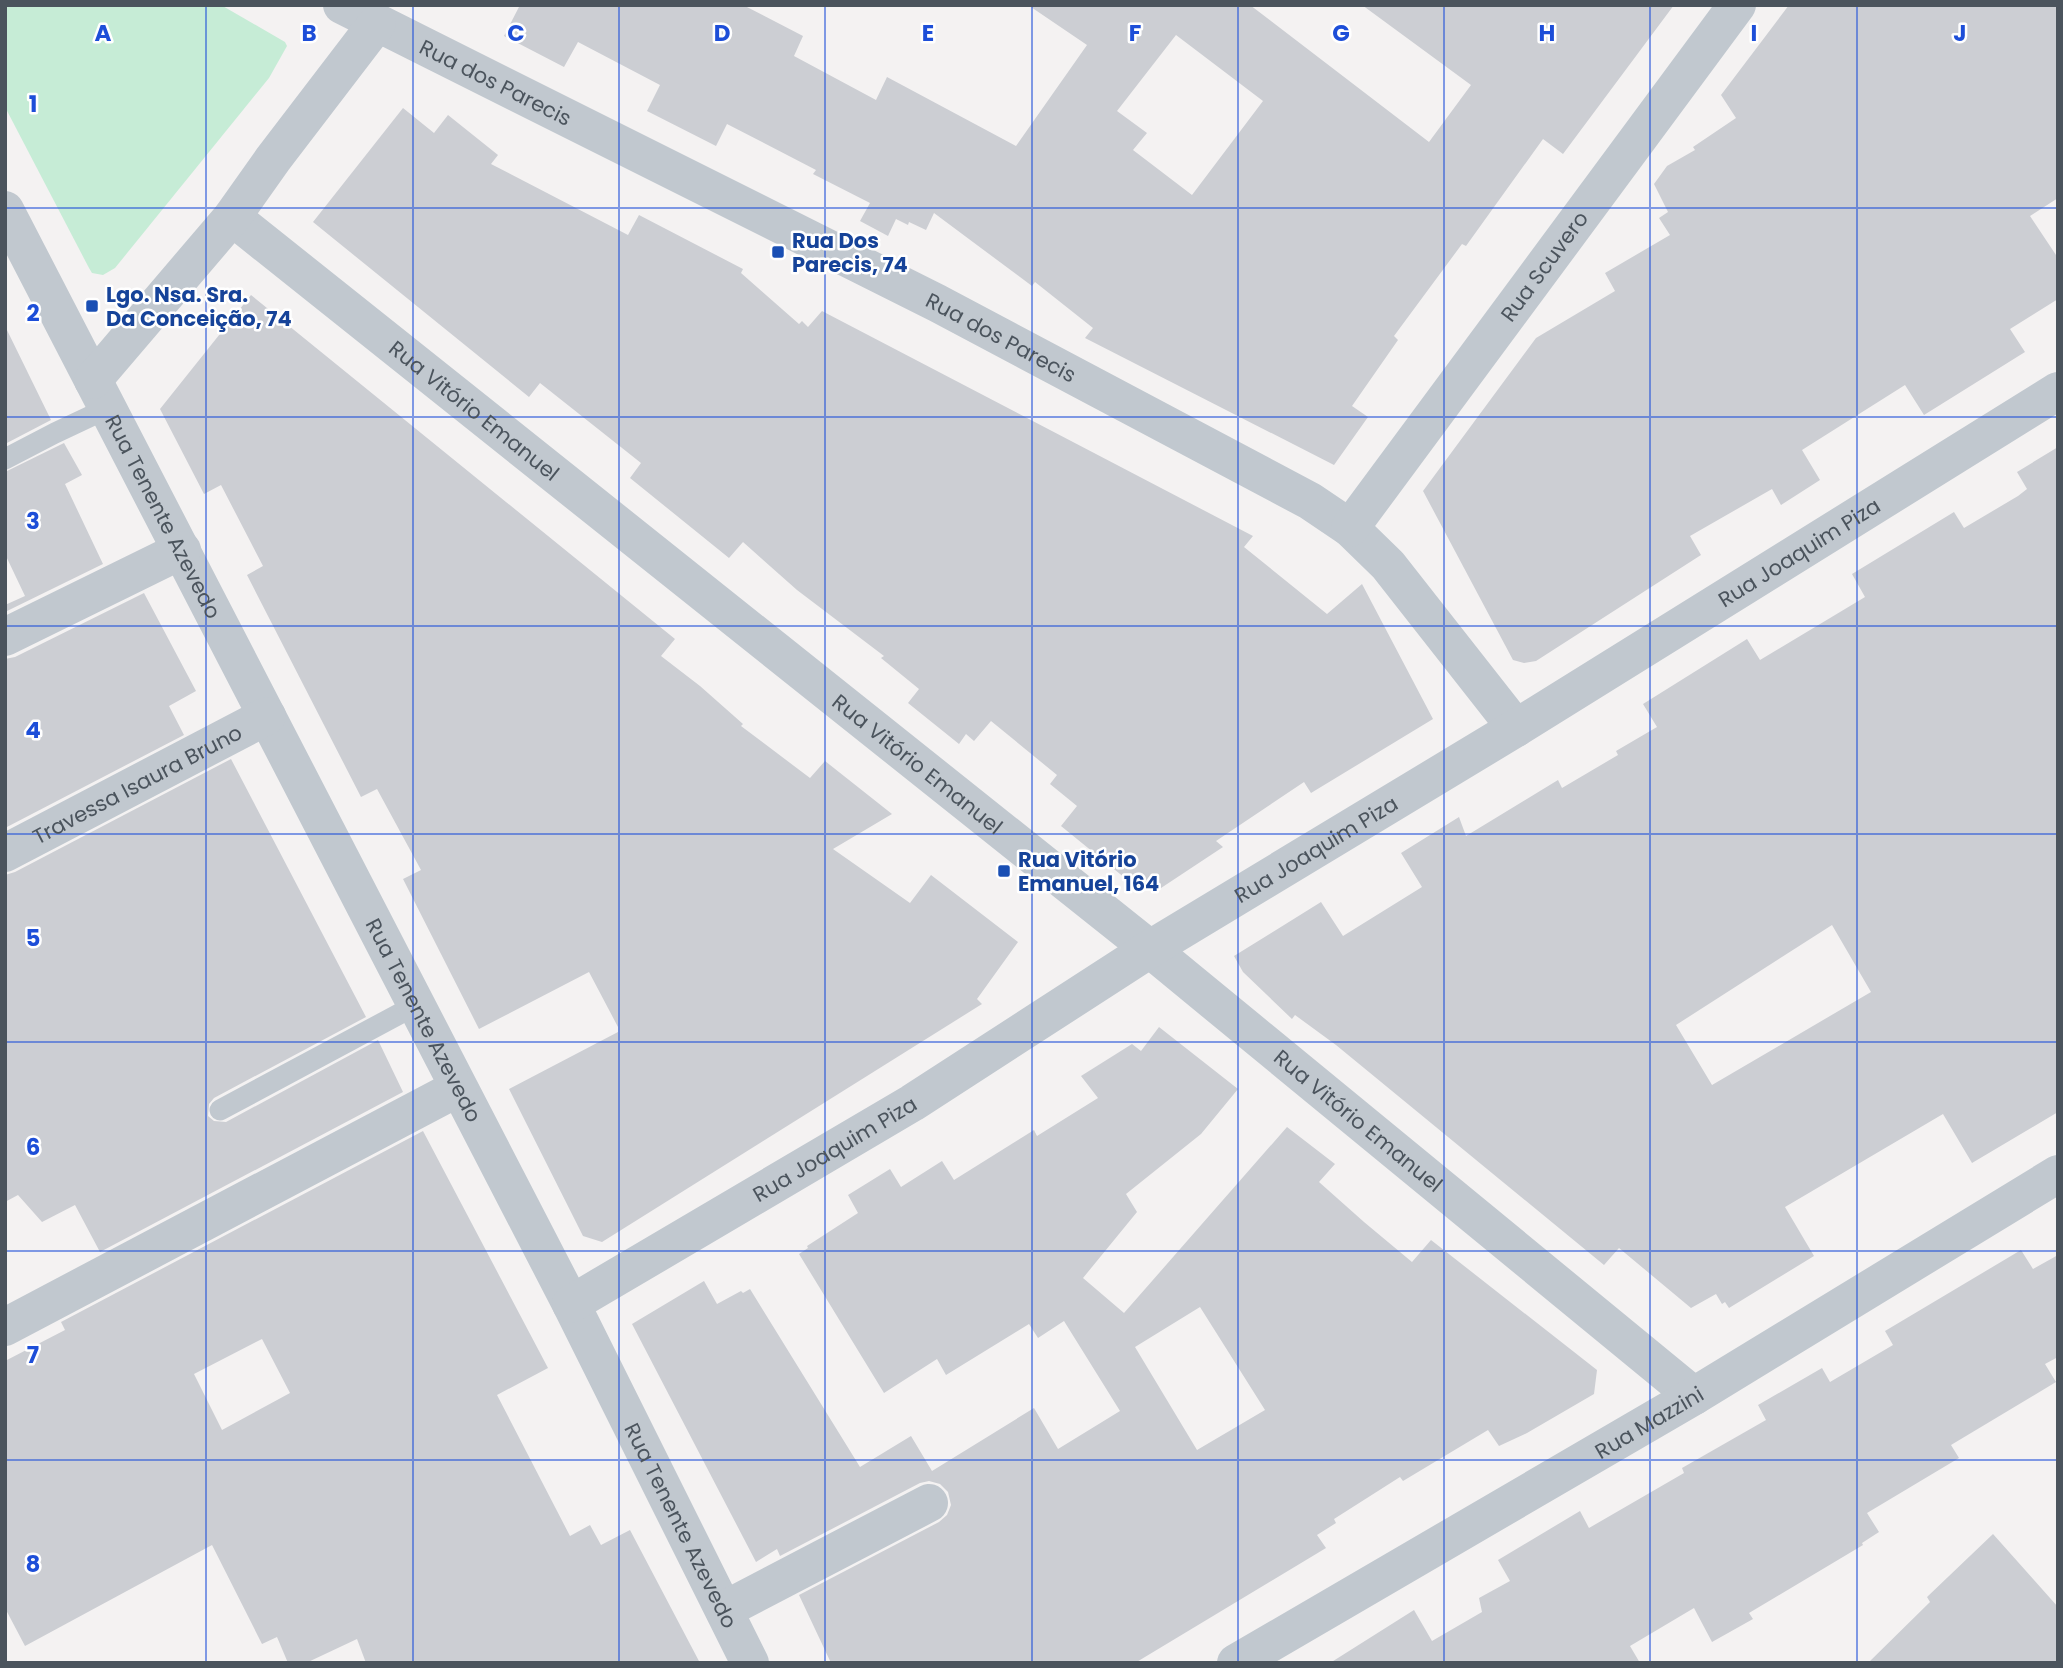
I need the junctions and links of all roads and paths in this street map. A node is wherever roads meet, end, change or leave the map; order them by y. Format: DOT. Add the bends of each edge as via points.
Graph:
graph roads {
  1 [pos="342,5"];
  2 [pos="1737,5"];
  3 [pos="377,23"];
  4 [pos="5,210"];
  5 [pos="232,217"];
  6 [pos="2058,391"];
  7 [pos="100,394"];
  8 [pos="5,460"];
  9 [pos="1350,528"];
  10 [pos="183,550"];
  11 [pos="5,637"];
  12 [pos="267,716"];
  13 [pos="1516,728"];
  14 [pos="5,853"];
  15 [pos="1150,948"];
  16 [pos="416,1005"];
  17 [pos="458,1088"];
  18 [pos="220,1110"];
  19 [pos="2058,1174"];
  20 [pos="571,1304"];
  21 [pos="5,1326"];
  22 [pos="1694,1396"];
  23 [pos="929,1503"];
  24 [pos="724,1610"];
  25 [pos="750,1663"];
  26 [pos="1236,1663"];
  1 -- 3 [label="street, Rua dos Parecis"];
  2 -- 9 [label="street, Rua Scuvero"];
  3 -- 5 [label="street"];
  3 -- 9 [label="street, Rua dos Parecis" via="937,303 1310,501"];
  4 -- 7 [label="street, Rua Tenente Azevedo"];
  5 -- 7 [label="street"];
  5 -- 15 [label="street, Rua Vitório Emanuel"];
  6 -- 13 [label="street, Rua Joaquim Piza"];
  7 -- 8 [label="lane" via="55,433"];
  7 -- 10 [label="street, Rua Tenente Azevedo"];
  9 -- 13 [label="street, Rua dos Parecis" via="1388,565"];
  10 -- 11 [label="street"];
  10 -- 12 [label="street, Rua Tenente Azevedo"];
  12 -- 14 [label="street, Travessa Isaura Bruno"];
  12 -- 16 [label="street, Rua Tenente Azevedo"];
  13 -- 15 [label="street, Rua Joaquim Piza"];
  15 -- 20 [label="street, Rua Joaquim Piza" via="912,1103"];
  15 -- 22 [label="street, Rua Vitório Emanuel"];
  16 -- 17 [label="street, Rua Tenente Azevedo"];
  16 -- 18 [label="lane"];
  17 -- 20 [label="street, Rua Tenente Azevedo"];
  17 -- 21 [label="street"];
  19 -- 22 [label="street, Rua Mazzini"];
  20 -- 24 [label="street, Rua Tenente Azevedo"];
  22 -- 26 [label="street, Rua Mazzini"];
  23 -- 24 [label="street"];
  24 -- 25 [label="street, Rua Tenente Azevedo"];
}
